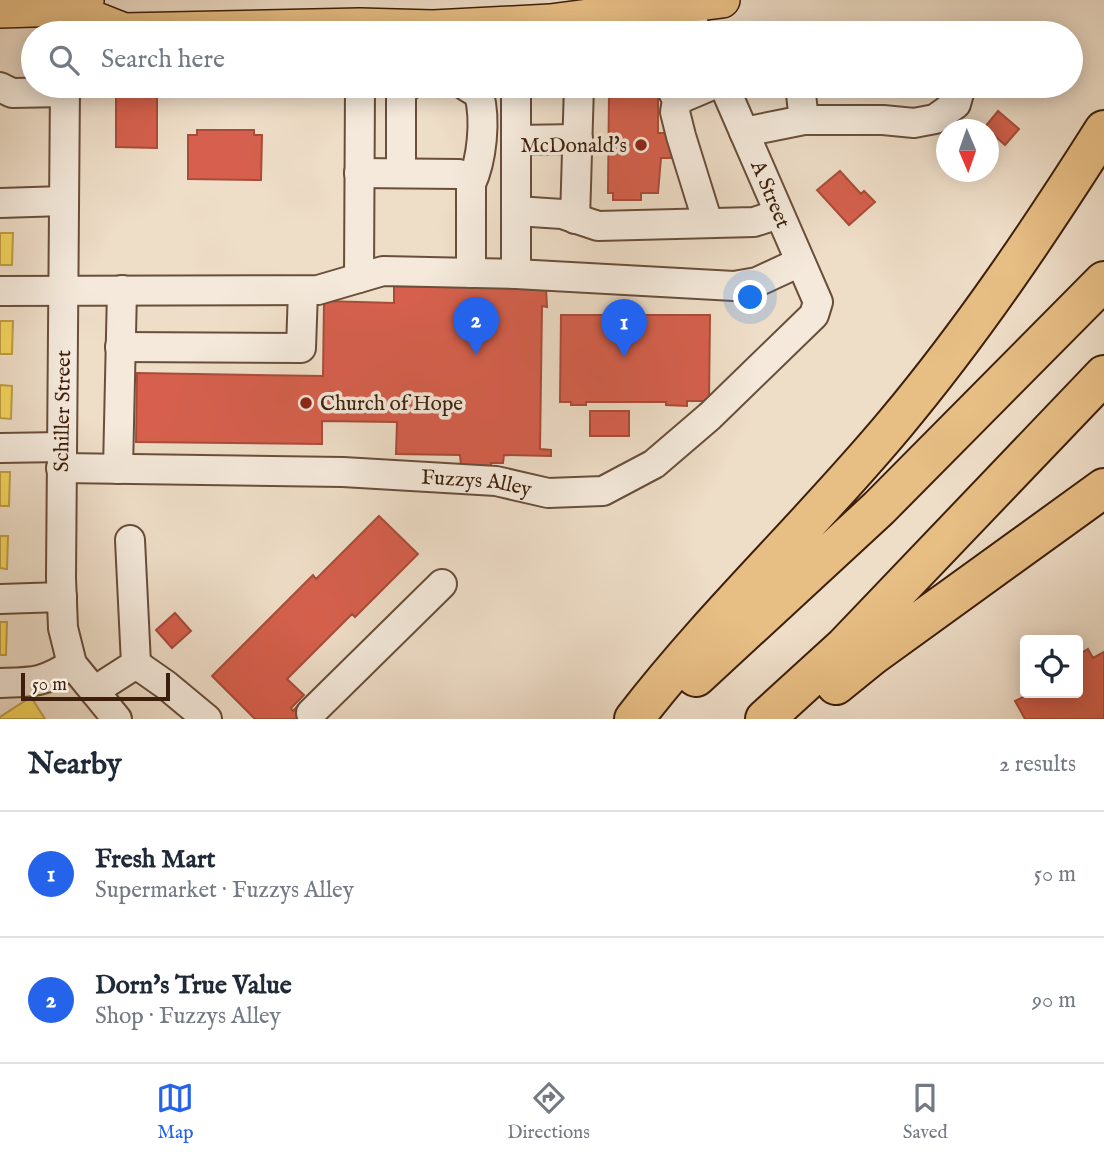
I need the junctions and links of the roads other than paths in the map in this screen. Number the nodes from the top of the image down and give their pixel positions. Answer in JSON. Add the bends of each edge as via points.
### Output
{"nodes":[{"id":1,"x":722,"y":0,"type":"edge"},
{"id":2,"x":0,"y":10,"type":"edge"},
{"id":3,"x":74,"y":14,"type":"edge"},
{"id":4,"x":518,"y":19,"type":"edge"},
{"id":5,"x":691,"y":20,"type":"edge"},
{"id":6,"x":95,"y":21,"type":"edge"},
{"id":7,"x":499,"y":21,"type":"edge"},
{"id":8,"x":0,"y":88,"type":"edge"},
{"id":9,"x":21,"y":92,"type":"edge"},
{"id":10,"x":65,"y":98,"type":"edge"},
{"id":11,"x":360,"y":98,"type":"edge"},
{"id":12,"x":401,"y":98,"type":"edge"},
{"id":13,"x":480,"y":98,"type":"edge"},
{"id":14,"x":516,"y":98,"type":"edge"},
{"id":15,"x":579,"y":98,"type":"edge"},
{"id":16,"x":674,"y":98,"type":"edge"},
{"id":17,"x":729,"y":98,"type":"edge"},
{"id":18,"x":801,"y":98,"type":"edge"},
{"id":19,"x":958,"y":98,"type":"edge"},
{"id":20,"x":804,"y":120,"type":"junction"},
{"id":21,"x":1104,"y":130,"type":"edge"},
{"id":22,"x":744,"y":132,"type":"junction"},
{"id":23,"x":578,"y":139,"type":"junction"},
{"id":24,"x":516,"y":140,"type":"junction"},
{"id":25,"x":359,"y":173,"type":"junction"},
{"id":26,"x":401,"y":173,"type":"junction"},
{"id":27,"x":471,"y":184,"type":"junction"},
{"id":28,"x":64,"y":201,"type":"junction"},
{"id":29,"x":0,"y":202,"type":"edge"},
{"id":30,"x":516,"y":211,"type":"junction"},
{"id":31,"x":779,"y":215,"type":"junction"},
{"id":32,"x":575,"y":219,"type":"junction"},
{"id":33,"x":708,"y":223,"type":"junction"},
{"id":34,"x":800,"y":262,"type":"junction"},
{"id":35,"x":471,"y":273,"type":"junction"},
{"id":36,"x":516,"y":274,"type":"junction"},
{"id":37,"x":359,"y":278,"type":"junction"},
{"id":38,"x":1104,"y":281,"type":"edge"},
{"id":39,"x":0,"y":290,"type":"edge"},
{"id":40,"x":63,"y":290,"type":"junction"},
{"id":41,"x":122,"y":290,"type":"junction"},
{"id":42,"x":303,"y":290,"type":"junction"},
{"id":43,"x":818,"y":302,"type":"joint"},
{"id":44,"x":120,"y":347,"type":"junction"},
{"id":45,"x":1104,"y":375,"type":"edge"},
{"id":46,"x":0,"y":447,"type":"edge"},
{"id":47,"x":62,"y":457,"type":"junction"},
{"id":48,"x":118,"y":468,"type":"junction"},
{"id":49,"x":1104,"y":488,"type":"edge"},
{"id":50,"x":130,"y":540,"type":"dead end"},
{"id":51,"x":442,"y":584,"type":"dead end"},
{"id":52,"x":62,"y":597,"type":"junction"},
{"id":53,"x":0,"y":599,"type":"edge"},
{"id":54,"x":72,"y":664,"type":"junction"},
{"id":55,"x":136,"y":664,"type":"junction"},
{"id":56,"x":0,"y":683,"type":"edge"},
{"id":57,"x":94,"y":691,"type":"junction"},
{"id":58,"x":311,"y":713,"type":"dead end"},
{"id":59,"x":117,"y":719,"type":"edge"},
{"id":60,"x":207,"y":719,"type":"edge"},
{"id":61,"x":634,"y":719,"type":"edge"},
{"id":62,"x":650,"y":719,"type":"edge"},
{"id":63,"x":765,"y":719,"type":"edge"},
{"id":64,"x":793,"y":719,"type":"edge"}],
"edges":[{"from":1,"to":5,"type":"main road"},
{"from":2,"to":3,"type":"main road"},
{"from":3,"to":6,"type":"main road"},
{"from":4,"to":5,"type":"main road"},
{"from":4,"to":7,"type":"main road"},
{"from":8,"to":9,"type":"street"},
{"from":10,"to":28,"type":"street","name":"Schiller Street"},
{"from":11,"to":25,"type":"street"},
{"from":12,"to":26,"type":"street"},
{"from":13,"to":27,"type":"street","via":[[479,166]]},
{"from":14,"to":24,"type":"street"},
{"from":15,"to":23,"type":"street"},
{"from":16,"to":33,"type":"street"},
{"from":17,"to":22,"type":"street","name":"A Street"},
{"from":18,"to":20,"type":"street"},
{"from":19,"to":20,"type":"street","via":[[935,119],[914,123]]},
{"from":20,"to":22,"type":"street"},
{"from":21,"to":61,"type":"highway","via":[[999,286],[896,423],[673,669]]},
{"from":22,"to":31,"type":"street","name":"A Street"},
{"from":23,"to":24,"type":"street"},
{"from":23,"to":32,"type":"street"},
{"from":24,"to":30,"type":"street"},
{"from":25,"to":26,"type":"street"},
{"from":25,"to":37,"type":"street"},
{"from":26,"to":27,"type":"street","via":[[459,174]]},
{"from":27,"to":35,"type":"street"},
{"from":28,"to":29,"type":"street"},
{"from":28,"to":40,"type":"street","name":"Schiller Street"},
{"from":30,"to":32,"type":"street"},
{"from":30,"to":36,"type":"street"},
{"from":31,"to":33,"type":"street","via":[[754,222]]},
{"from":31,"to":34,"type":"street","name":"A Street"},
{"from":32,"to":33,"type":"street","via":[[598,226]]},
{"from":34,"to":36,"type":"street","via":[[757,282],[734,286]]},
{"from":34,"to":43,"type":"street","name":"A Street"},
{"from":35,"to":36,"type":"street"},
{"from":35,"to":37,"type":"street","via":[[383,271]]},
{"from":37,"to":42,"type":"street"},
{"from":38,"to":62,"type":"highway","via":[[878,508]]},
{"from":39,"to":40,"type":"street"},
{"from":40,"to":41,"type":"street"},
{"from":40,"to":47,"type":"street","name":"Schiller Street"},
{"from":41,"to":42,"type":"street"},
{"from":41,"to":44,"type":"street"},
{"from":42,"to":44,"type":"street","via":[[301,348]]},
{"from":43,"to":48,"type":"street","name":"Fuzzys Alley","via":[[814,315],[710,416],[654,464],[603,491],[548,493],[496,481],[343,472]]},
{"from":44,"to":48,"type":"street"},
{"from":45,"to":63,"type":"highway","via":[[845,646]]},
{"from":46,"to":47,"type":"street","name":"Fuzzys Alley"},
{"from":47,"to":48,"type":"street","name":"Fuzzys Alley"},
{"from":47,"to":52,"type":"street","name":"Schiller Street"},
{"from":49,"to":64,"type":"highway","via":[[873,655]]},
{"from":50,"to":55,"type":"street"},
{"from":51,"to":58,"type":"street"},
{"from":52,"to":53,"type":"street"},
{"from":52,"to":54,"type":"street","name":"Schiller Street","via":[[63,628]]},
{"from":54,"to":56,"type":"street","via":[[37,682]]},
{"from":54,"to":57,"type":"street","name":"Schiller Street"},
{"from":55,"to":57,"type":"street"},
{"from":55,"to":60,"type":"street"},
{"from":57,"to":59,"type":"street","name":"Schiller Street"}]}
